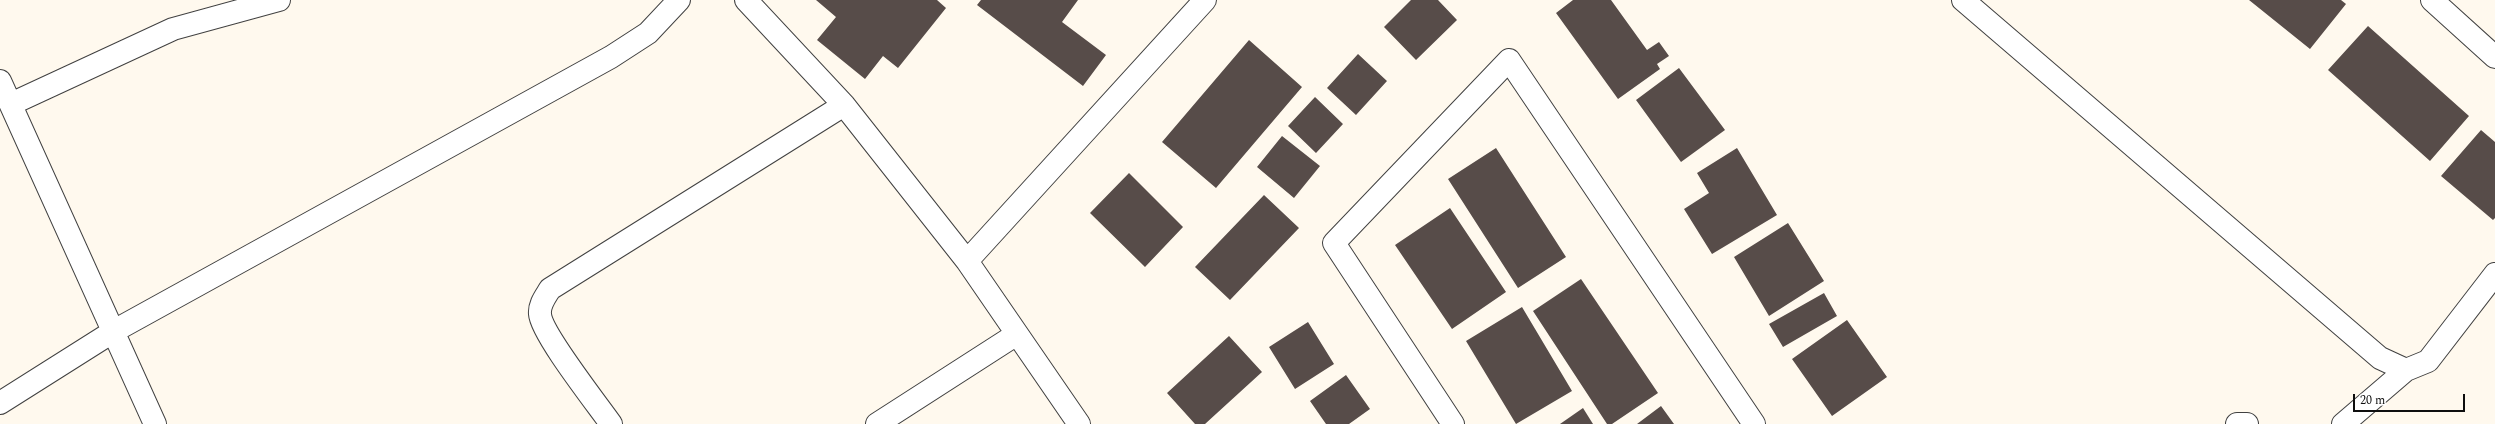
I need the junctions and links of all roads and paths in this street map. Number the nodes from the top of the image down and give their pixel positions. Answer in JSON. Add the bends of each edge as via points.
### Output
{"nodes":[{"id":1,"x":279,"y":0,"type":"edge"},
{"id":2,"x":679,"y":0,"type":"edge"},
{"id":3,"x":746,"y":0,"type":"edge"},
{"id":4,"x":1205,"y":0,"type":"edge"},
{"id":5,"x":1963,"y":0,"type":"edge"},
{"id":6,"x":2432,"y":0,"type":"edge"},
{"id":7,"x":2495,"y":56,"type":"edge"},
{"id":8,"x":0,"y":81,"type":"edge"},
{"id":9,"x":11,"y":104,"type":"junction"},
{"id":10,"x":844,"y":105,"type":"junction"},
{"id":11,"x":967,"y":261,"type":"junction"},
{"id":12,"x":2495,"y":274,"type":"edge"},
{"id":13,"x":114,"y":330,"type":"junction"},
{"id":14,"x":1017,"y":334,"type":"junction"},
{"id":15,"x":2406,"y":370,"type":"junction"},
{"id":16,"x":0,"y":403,"type":"edge"},
{"id":17,"x":155,"y":424,"type":"edge"},
{"id":18,"x":611,"y":424,"type":"edge"},
{"id":19,"x":877,"y":424,"type":"edge"},
{"id":20,"x":1079,"y":424,"type":"edge"},
{"id":21,"x":1453,"y":424,"type":"edge"},
{"id":22,"x":1754,"y":424,"type":"edge"},
{"id":23,"x":2237,"y":424,"type":"edge"},
{"id":24,"x":2248,"y":424,"type":"edge"},
{"id":25,"x":2343,"y":424,"type":"edge"}],
"edges":[{"from":1,"to":9,"type":"street","via":[[174,29]]},
{"from":2,"to":13,"type":"street","via":[[648,33],[611,57]]},
{"from":3,"to":10,"type":"street"},
{"from":4,"to":11,"type":"street"},
{"from":5,"to":15,"type":"street","via":[[2380,358]]},
{"from":6,"to":7,"type":"street"},
{"from":8,"to":9,"type":"street"},
{"from":9,"to":13,"type":"street"},
{"from":10,"to":11,"type":"street"},
{"from":10,"to":18,"type":"street","via":[[550,289],[542,302],[540,314],[551,339]]},
{"from":11,"to":14,"type":"street"},
{"from":12,"to":15,"type":"street","via":[[2428,362]]},
{"from":13,"to":16,"type":"street"},
{"from":13,"to":17,"type":"street"},
{"from":14,"to":19,"type":"street"},
{"from":14,"to":20,"type":"street"},
{"from":15,"to":25,"type":"street"},
{"from":21,"to":22,"type":"street","via":[[1334,243],[1509,60]]},
{"from":23,"to":24,"type":"street"}]}
